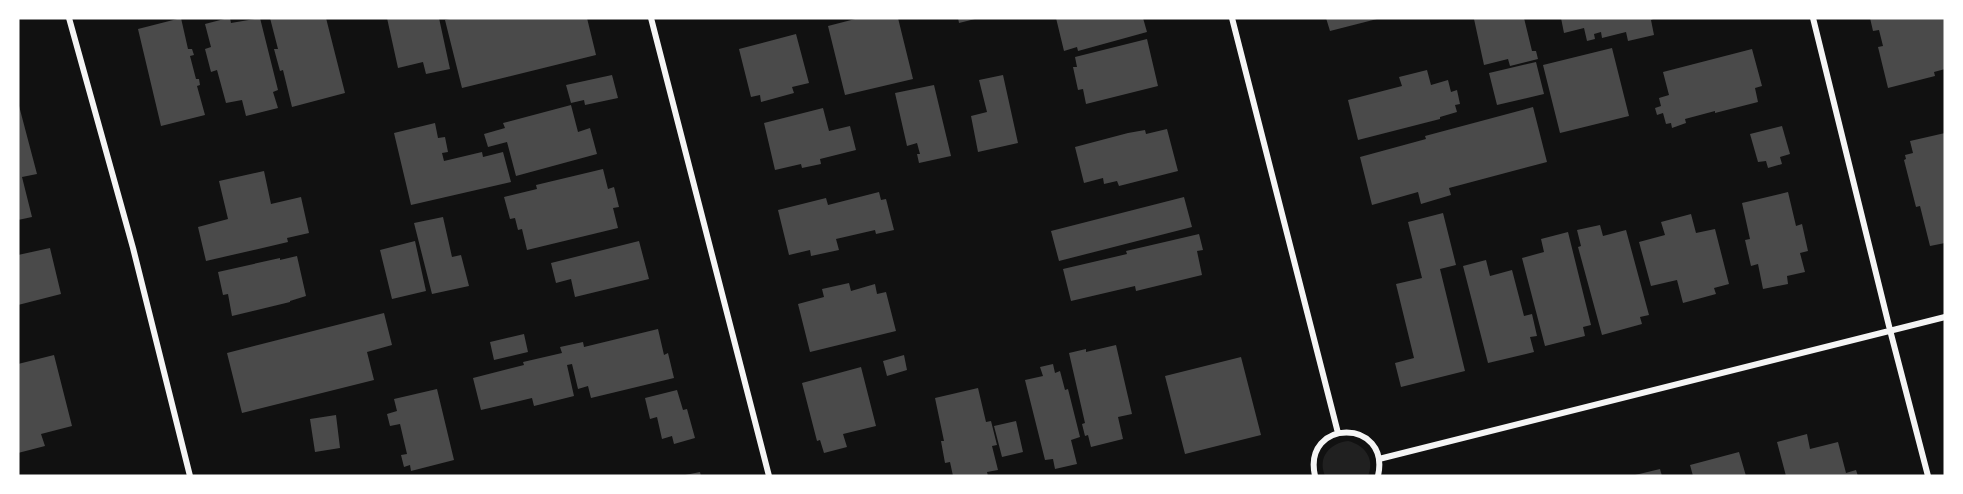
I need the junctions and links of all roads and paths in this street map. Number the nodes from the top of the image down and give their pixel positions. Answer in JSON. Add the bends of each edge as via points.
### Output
{"nodes":[{"id":1,"x":69,"y":18,"type":"edge"},
{"id":2,"x":651,"y":18,"type":"edge"},
{"id":3,"x":1232,"y":18,"type":"edge"},
{"id":4,"x":1813,"y":18,"type":"edge"},
{"id":5,"x":1945,"y":317,"type":"edge"},
{"id":6,"x":1890,"y":330,"type":"junction"},
{"id":7,"x":1338,"y":433,"type":"junction"},
{"id":8,"x":1379,"y":459,"type":"junction"},
{"id":9,"x":190,"y":476,"type":"edge"},
{"id":10,"x":768,"y":476,"type":"edge"},
{"id":11,"x":1314,"y":476,"type":"edge"},
{"id":12,"x":1378,"y":476,"type":"edge"},
{"id":13,"x":1928,"y":476,"type":"edge"}],
"edges":[{"from":1,"to":9,"type":"street","via":[[133,248]]},
{"from":2,"to":10,"type":"street"},
{"from":3,"to":7,"type":"street"},
{"from":4,"to":6,"type":"street"},
{"from":5,"to":6,"type":"street"},
{"from":6,"to":8,"type":"street"},
{"from":6,"to":13,"type":"street"},
{"from":7,"to":8,"type":"street","via":[[1360,434]]},
{"from":7,"to":11,"type":"street","via":[[1317,449]]},
{"from":8,"to":12,"type":"street"}]}
